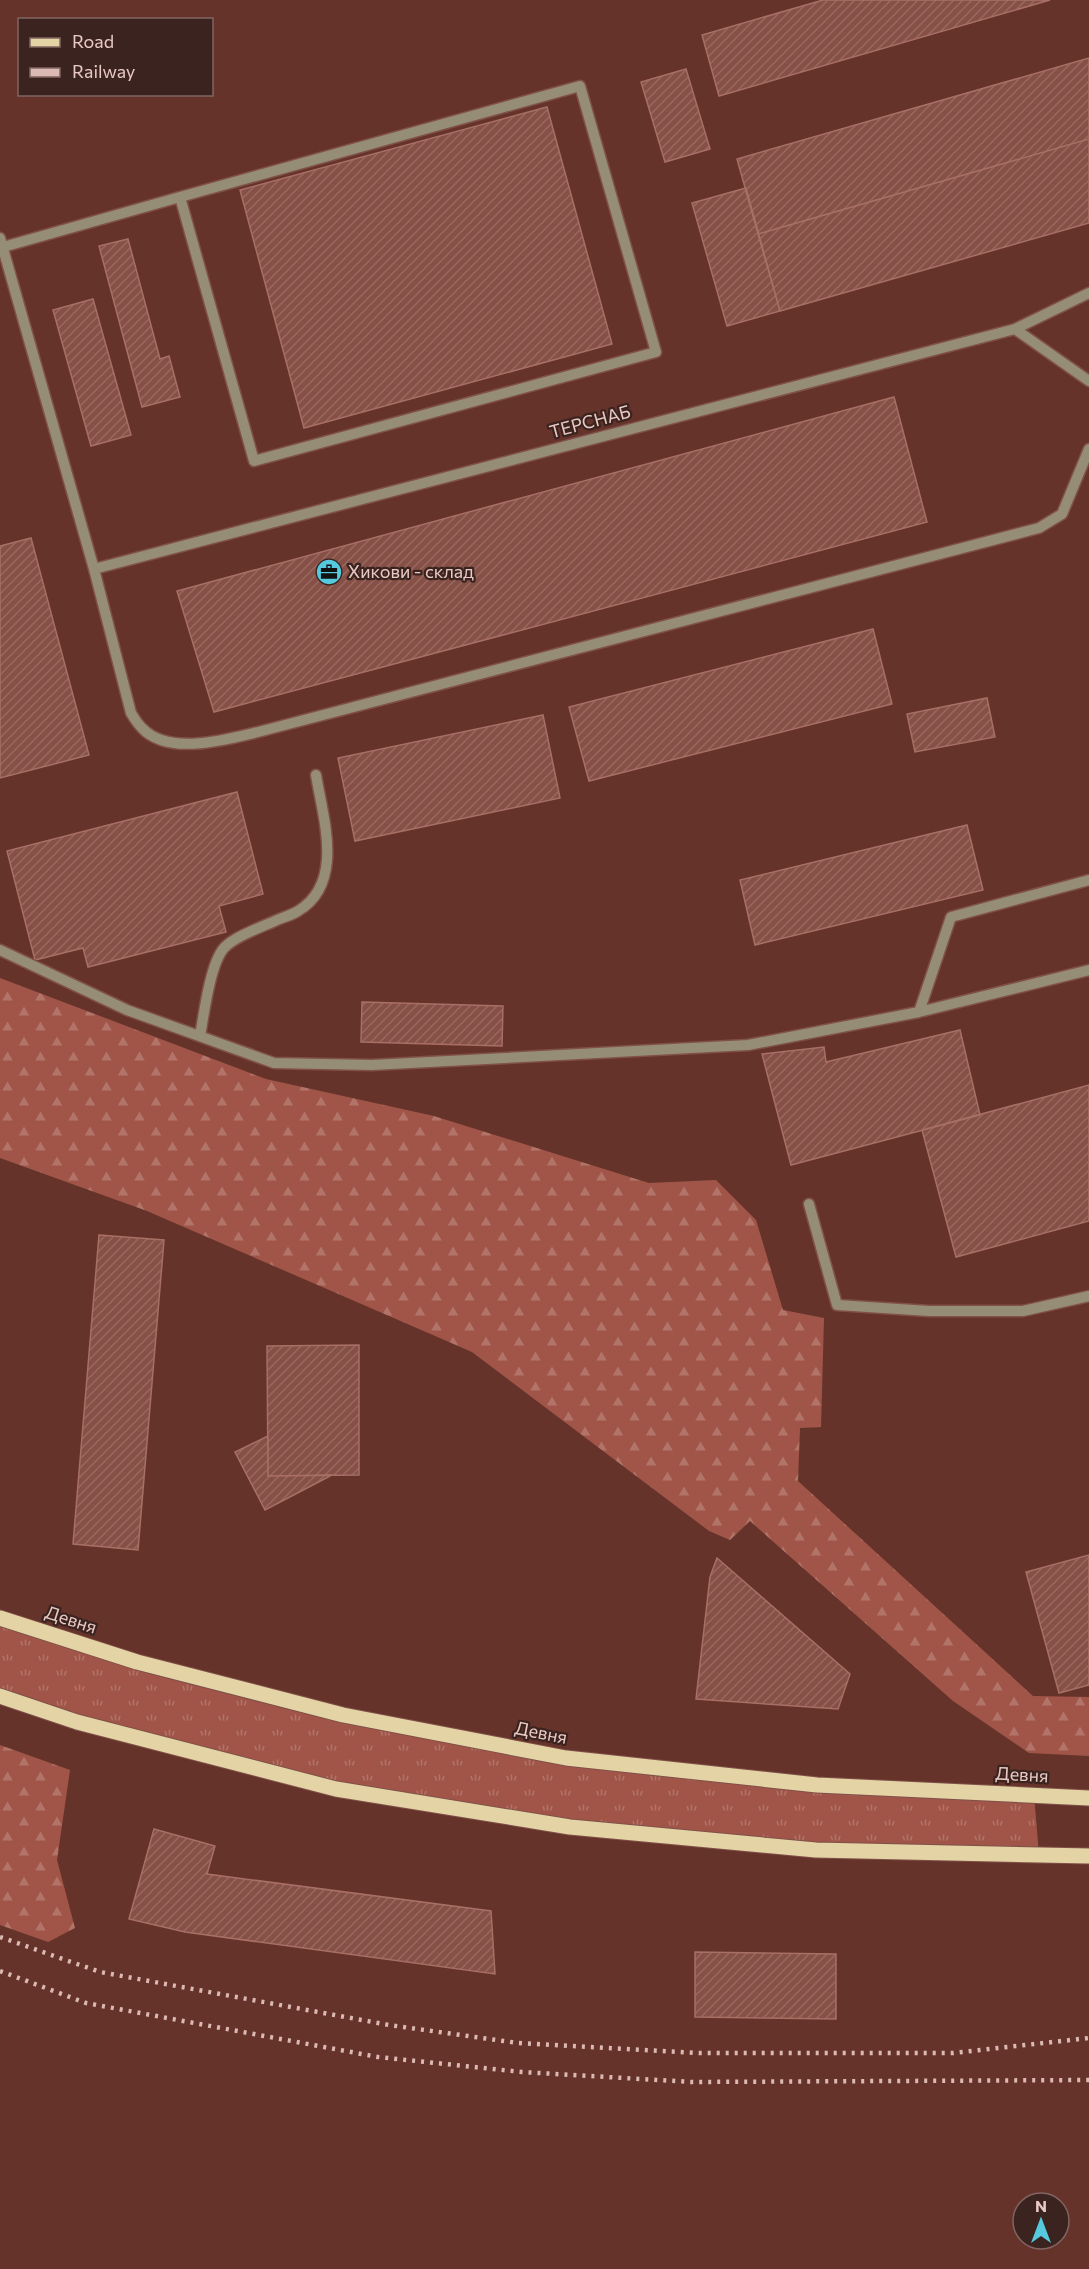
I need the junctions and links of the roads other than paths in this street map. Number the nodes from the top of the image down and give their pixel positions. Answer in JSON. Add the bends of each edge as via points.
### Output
{"nodes":[{"id":1,"x":180,"y":197,"type":"junction"},
{"id":2,"x":1,"y":242,"type":"edge"},
{"id":3,"x":1089,"y":294,"type":"edge"},
{"id":4,"x":1015,"y":329,"type":"junction"},
{"id":5,"x":1089,"y":381,"type":"edge"},
{"id":6,"x":1089,"y":448,"type":"edge"},
{"id":7,"x":94,"y":569,"type":"junction"},
{"id":8,"x":316,"y":775,"type":"dead end"},
{"id":9,"x":1089,"y":880,"type":"edge"},
{"id":10,"x":0,"y":950,"type":"edge"},
{"id":11,"x":1089,"y":970,"type":"edge"},
{"id":12,"x":919,"y":1012,"type":"junction"},
{"id":13,"x":200,"y":1036,"type":"junction"},
{"id":14,"x":809,"y":1204,"type":"dead end"},
{"id":15,"x":1089,"y":1296,"type":"edge"},
{"id":16,"x":0,"y":1618,"type":"edge"},
{"id":17,"x":0,"y":1696,"type":"edge"},
{"id":18,"x":1089,"y":1798,"type":"edge"},
{"id":19,"x":1089,"y":1856,"type":"edge"}],
"edges":[{"from":1,"to":1,"type":"lane","via":[[254,461],[656,352],[580,86]]},
{"from":1,"to":2,"type":"lane"},
{"from":2,"to":7,"type":"lane"},
{"from":3,"to":4,"type":"lane","name":"ТЕРСНАБ"},
{"from":4,"to":5,"type":"lane"},
{"from":4,"to":7,"type":"lane","name":"ТЕРСНАБ"},
{"from":6,"to":7,"type":"lane","via":[[1062,514],[1039,528],[220,741],[182,745],[157,738],[143,729],[131,713]]},
{"from":8,"to":13,"type":"lane","via":[[327,844],[326,872],[317,893],[299,910],[224,948],[213,973]]},
{"from":9,"to":12,"type":"lane","via":[[951,917]]},
{"from":10,"to":13,"type":"lane","via":[[126,1010]]},
{"from":11,"to":12,"type":"lane"},
{"from":12,"to":13,"type":"lane","via":[[748,1045],[372,1065],[274,1063]]},
{"from":14,"to":15,"type":"lane","via":[[837,1305],[929,1311],[1023,1311]]},
{"from":16,"to":18,"type":"main road","name":"Девня","via":[[137,1662],[343,1715],[566,1758],[817,1785]]},
{"from":17,"to":19,"type":"main road","via":[[77,1722],[336,1789],[570,1827],[816,1850]]}]}
